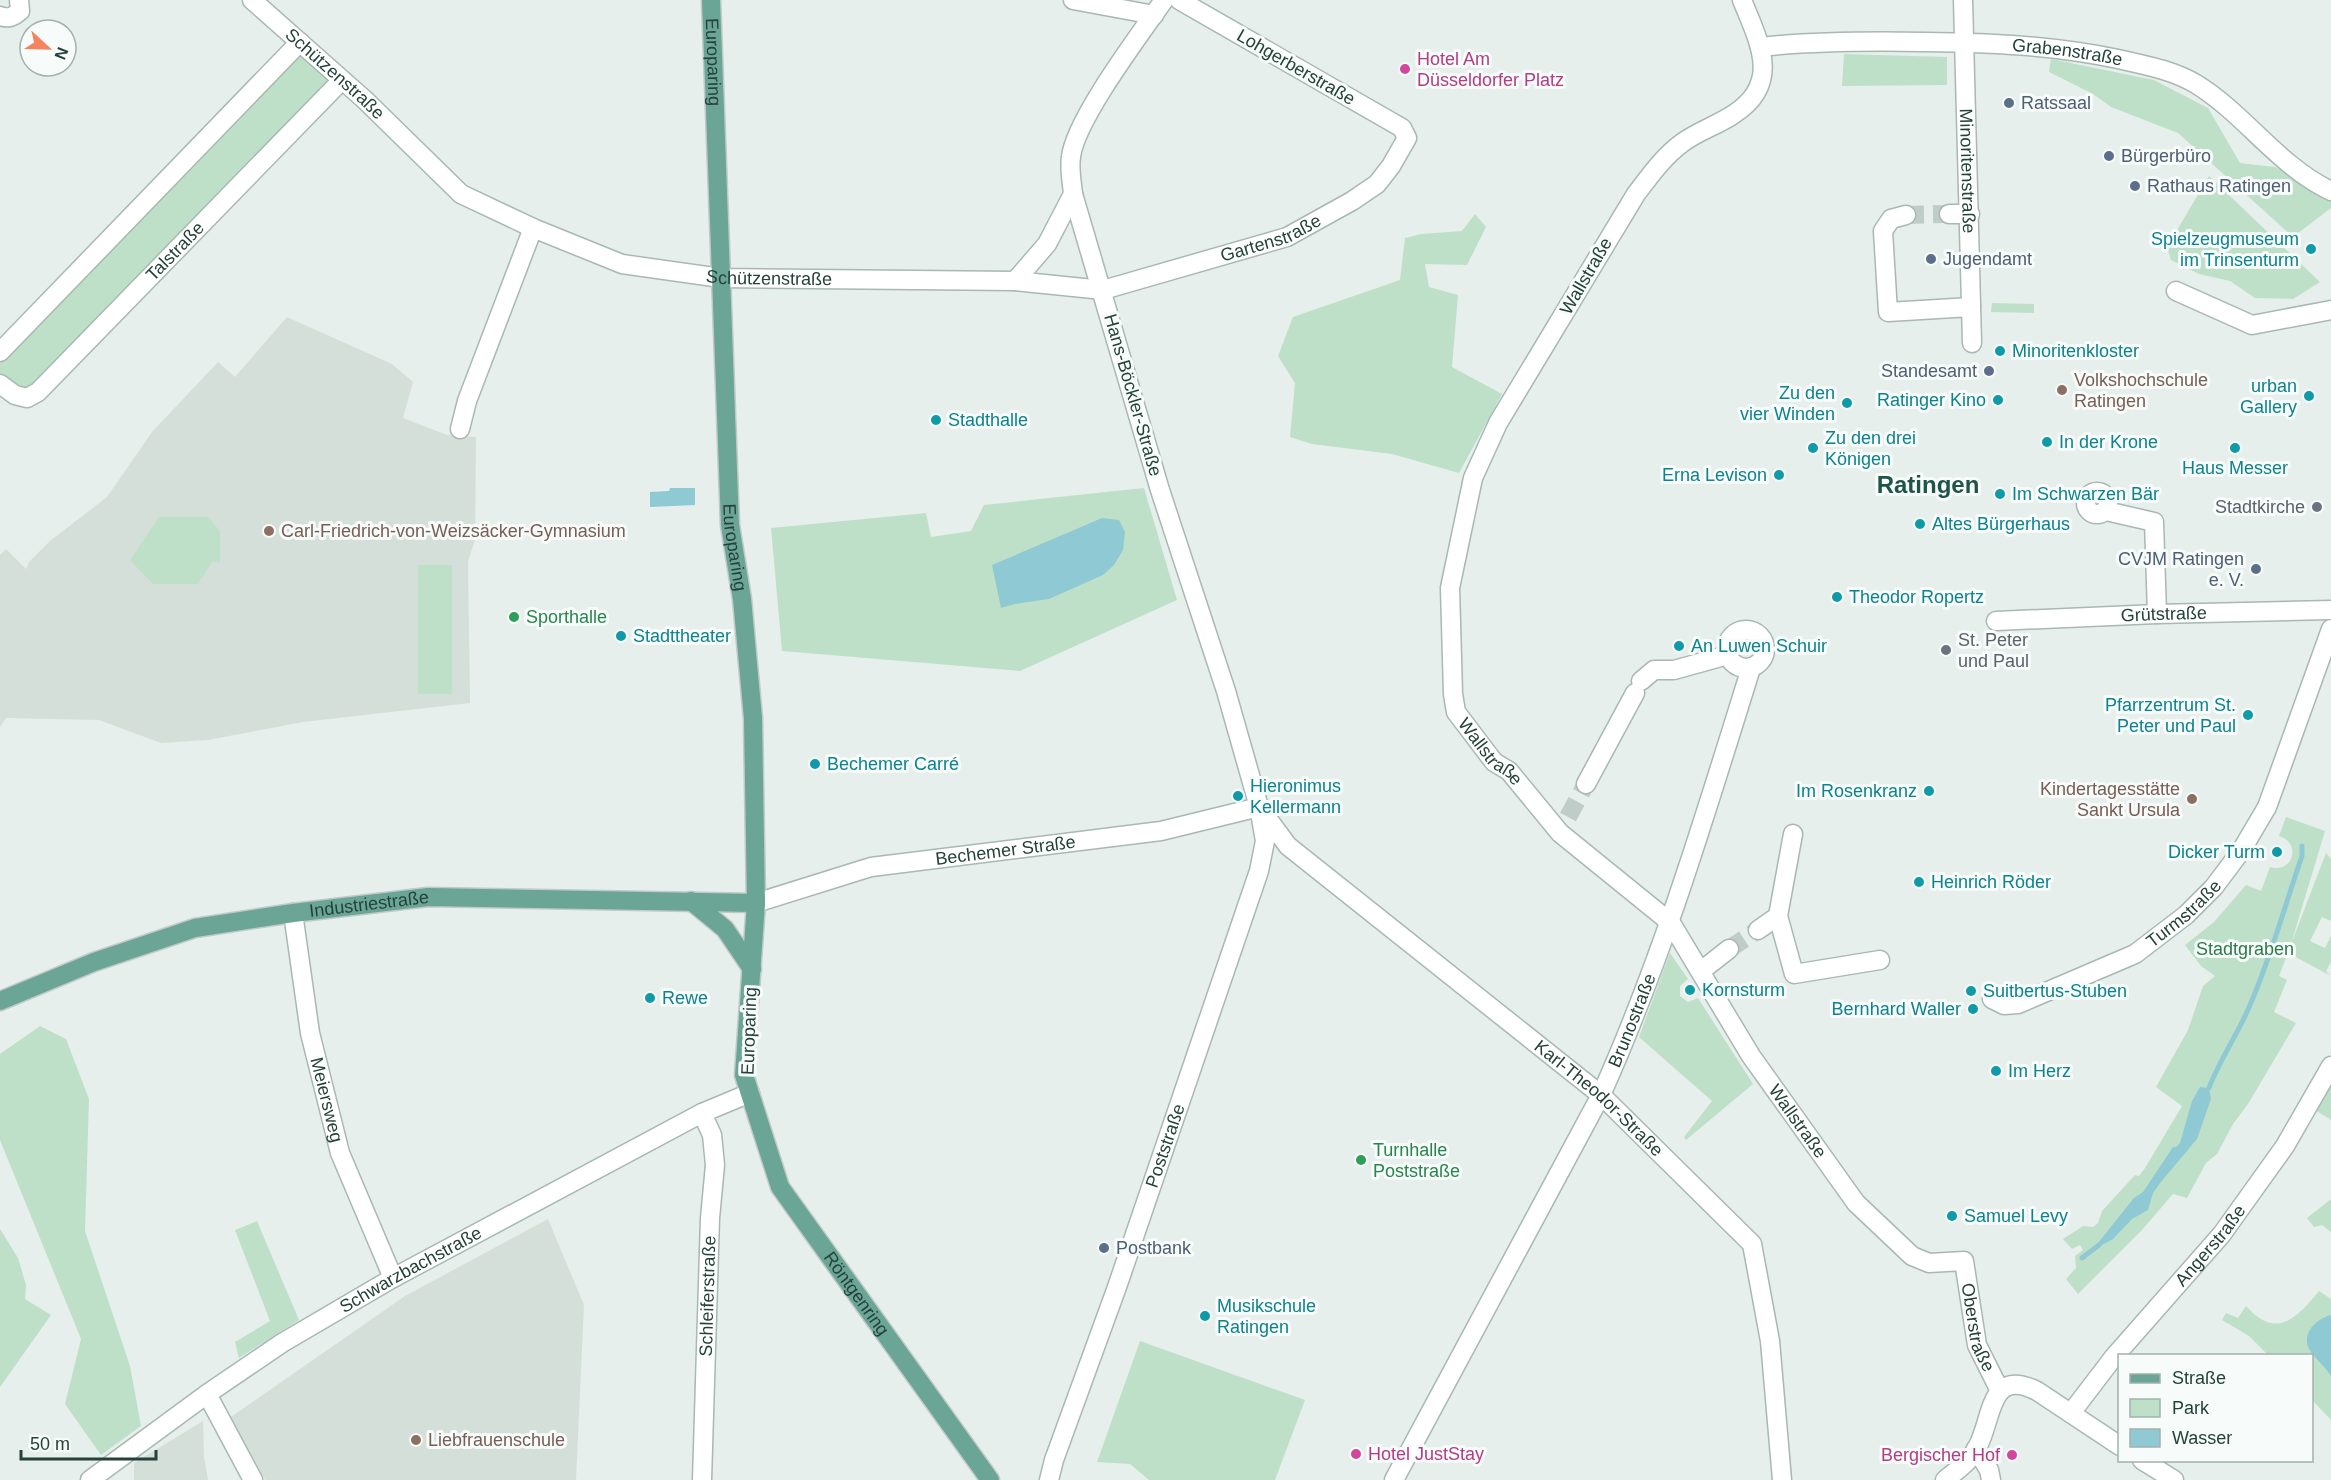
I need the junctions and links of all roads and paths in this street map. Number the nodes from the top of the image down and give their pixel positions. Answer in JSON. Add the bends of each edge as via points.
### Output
{"nodes":[{"id":1,"x":19,"y":0,"type":"edge"},
{"id":2,"x":252,"y":0,"type":"edge"},
{"id":3,"x":711,"y":0,"type":"edge"},
{"id":4,"x":1073,"y":0,"type":"edge"},
{"id":5,"x":1164,"y":0,"type":"edge"},
{"id":6,"x":1179,"y":0,"type":"edge"},
{"id":7,"x":1743,"y":0,"type":"edge"},
{"id":8,"x":1963,"y":0,"type":"edge"},
{"id":9,"x":1154,"y":15,"type":"junction"},
{"id":10,"x":0,"y":16,"type":"edge"},
{"id":11,"x":300,"y":42,"type":"junction"},
{"id":12,"x":1964,"y":42,"type":"junction"},
{"id":13,"x":1760,"y":47,"type":"junction"},
{"id":14,"x":342,"y":80,"type":"junction"},
{"id":15,"x":1407,"y":138,"type":"joint"},
{"id":16,"x":2331,"y":191,"type":"edge"},
{"id":17,"x":1073,"y":194,"type":"junction"},
{"id":18,"x":1949,"y":214,"type":"tunnel mouth"},
{"id":19,"x":1970,"y":214,"type":"junction"},
{"id":20,"x":1906,"y":215,"type":"tunnel mouth"},
{"id":21,"x":533,"y":228,"type":"junction"},
{"id":22,"x":721,"y":278,"type":"junction"},
{"id":23,"x":1015,"y":281,"type":"junction"},
{"id":24,"x":1103,"y":290,"type":"junction"},
{"id":25,"x":2176,"y":291,"type":"dead end"},
{"id":26,"x":1971,"y":307,"type":"junction"},
{"id":27,"x":2331,"y":310,"type":"edge"},
{"id":28,"x":1972,"y":343,"type":"dead end"},
{"id":29,"x":0,"y":352,"type":"edge"},
{"id":30,"x":0,"y":384,"type":"edge"},
{"id":31,"x":460,"y":429,"type":"dead end"},
{"id":32,"x":2106,"y":511,"type":"dead end"},
{"id":33,"x":2331,"y":610,"type":"edge"},
{"id":34,"x":2157,"y":614,"type":"junction"},
{"id":35,"x":1996,"y":621,"type":"dead end"},
{"id":36,"x":2331,"y":629,"type":"edge"},
{"id":37,"x":1728,"y":655,"type":"junction"},
{"id":38,"x":1751,"y":668,"type":"junction"},
{"id":39,"x":1586,"y":784,"type":"tunnel mouth"},
{"id":40,"x":1259,"y":807,"type":"junction"},
{"id":41,"x":1793,"y":834,"type":"dead end"},
{"id":42,"x":691,"y":901,"type":"junction"},
{"id":43,"x":756,"y":903,"type":"junction"},
{"id":44,"x":293,"y":913,"type":"junction"},
{"id":45,"x":1778,"y":916,"type":"junction"},
{"id":46,"x":1671,"y":923,"type":"junction"},
{"id":47,"x":1758,"y":930,"type":"tunnel mouth"},
{"id":48,"x":1728,"y":949,"type":"tunnel mouth"},
{"id":49,"x":1880,"y":960,"type":"dead end"},
{"id":50,"x":752,"y":969,"type":"junction"},
{"id":51,"x":1701,"y":971,"type":"junction"},
{"id":52,"x":2,"y":995,"type":"edge"},
{"id":53,"x":1992,"y":999,"type":"dead end"},
{"id":54,"x":2331,"y":1066,"type":"edge"},
{"id":55,"x":750,"y":1092,"type":"junction"},
{"id":56,"x":1601,"y":1095,"type":"junction"},
{"id":57,"x":702,"y":1113,"type":"junction"},
{"id":58,"x":1964,"y":1262,"type":"joint"},
{"id":59,"x":393,"y":1278,"type":"junction"},
{"id":60,"x":2000,"y":1391,"type":"junction"},
{"id":61,"x":207,"y":1394,"type":"junction"},
{"id":62,"x":2071,"y":1413,"type":"junction"},
{"id":63,"x":2118,"y":1445,"type":"edge"},
{"id":64,"x":1976,"y":1449,"type":"junction"},
{"id":65,"x":2144,"y":1462,"type":"edge"},
{"id":66,"x":90,"y":1480,"type":"edge"},
{"id":67,"x":253,"y":1480,"type":"edge"},
{"id":68,"x":702,"y":1480,"type":"edge"},
{"id":69,"x":990,"y":1480,"type":"edge"},
{"id":70,"x":1049,"y":1480,"type":"edge"},
{"id":71,"x":1394,"y":1480,"type":"edge"},
{"id":72,"x":1782,"y":1480,"type":"edge"},
{"id":73,"x":1945,"y":1480,"type":"edge"},
{"id":74,"x":1991,"y":1480,"type":"edge"},
{"id":75,"x":2174,"y":1480,"type":"edge"}],
"edges":[{"from":1,"to":10,"type":"street","via":[[20,11],[7,18]]},
{"from":2,"to":11,"type":"street","name":"Schützenstraße"},
{"from":3,"to":22,"type":"main road","name":"Europaring"},
{"from":4,"to":9,"type":"street"},
{"from":5,"to":9,"type":"street","name":"Hans-Böckler-Straße"},
{"from":6,"to":15,"type":"street","name":"Lohgerberstraße","via":[[1402,128]]},
{"from":7,"to":13,"type":"street","name":"Wallstraße"},
{"from":8,"to":12,"type":"street","name":"Minoritenstraße"},
{"from":9,"to":17,"type":"street","name":"Hans-Böckler-Straße","via":[[1090,110],[1074,144]]},
{"from":11,"to":14,"type":"street","name":"Schützenstraße"},
{"from":11,"to":29,"type":"street"},
{"from":12,"to":13,"type":"street","name":"Grabenstraße","via":[[1858,41]]},
{"from":12,"to":16,"type":"street","name":"Grabenstraße","via":[[2044,46],[2171,73],[2214,97],[2280,157]]},
{"from":12,"to":19,"type":"street","name":"Minoritenstraße"},
{"from":13,"to":46,"type":"street","name":"Wallstraße","via":[[1763,74],[1755,95],[1733,115],[1681,143],[1636,194],[1498,423],[1473,478],[1450,588],[1456,712],[1494,762],[1509,771]]},
{"from":14,"to":21,"type":"street","name":"Schützenstraße","via":[[461,194]]},
{"from":14,"to":30,"type":"street","name":"Talstraße","via":[[38,392],[27,398]]},
{"from":15,"to":24,"type":"street","name":"Gartenstraße","via":[[1377,184],[1287,237]]},
{"from":17,"to":23,"type":"street","via":[[1047,244]]},
{"from":17,"to":24,"type":"street","name":"Hans-Böckler-Straße"},
{"from":18,"to":19,"type":"street"},
{"from":19,"to":26,"type":"street","name":"Minoritenstraße"},
{"from":20,"to":26,"type":"street","via":[[1891,219],[1883,231],[1888,312]]},
{"from":21,"to":22,"type":"street","name":"Schützenstraße","via":[[622,264]]},
{"from":21,"to":31,"type":"street","via":[[467,400]]},
{"from":22,"to":23,"type":"street","name":"Schützenstraße"},
{"from":22,"to":43,"type":"main road","name":"Europaring","via":[[730,525],[742,599],[753,718]]},
{"from":23,"to":24,"type":"street","name":"Schützenstraße"},
{"from":24,"to":40,"type":"street","name":"Hans-Böckler-Straße","via":[[1160,490],[1226,691]]},
{"from":25,"to":27,"type":"street","via":[[2252,325]]},
{"from":26,"to":28,"type":"street","name":"Minoritenstraße"},
{"from":32,"to":34,"type":"street","via":[[2154,522]]},
{"from":33,"to":34,"type":"street","name":"Grütstraße"},
{"from":34,"to":35,"type":"street","name":"Grütstraße"},
{"from":36,"to":53,"type":"street","name":"Turmstraße","via":[[2267,807],[2241,852],[2203,900],[2135,954],[2019,1004],[2004,1005]]},
{"from":37,"to":38,"type":"street","via":[[1733,663]]},
{"from":37,"to":38,"type":"street","via":[[1733,634],[1749,629],[1758,632],[1766,649],[1759,664]]},
{"from":37,"to":39,"type":"street","via":[[1674,670],[1654,670],[1638,687]]},
{"from":38,"to":46,"type":"street","name":"Brunostraße"},
{"from":40,"to":43,"type":"street","name":"Bechemer Straße","via":[[1161,831],[871,867]]},
{"from":40,"to":56,"type":"street","name":"Karl-Theodor-Straße","via":[[1288,846]]},
{"from":40,"to":70,"type":"street","name":"Poststraße","via":[[1264,841],[1259,871]]},
{"from":41,"to":45,"type":"street"},
{"from":42,"to":43,"type":"main road","name":"Industriestraße"},
{"from":42,"to":44,"type":"main road","name":"Industriestraße","via":[[428,897]]},
{"from":42,"to":50,"type":"main road","via":[[725,929]]},
{"from":43,"to":50,"type":"main road","name":"Europaring"},
{"from":44,"to":52,"type":"main road","name":"Industriestraße","via":[[195,928]]},
{"from":44,"to":59,"type":"street","name":"Meiersweg","via":[[309,1033],[340,1153]]},
{"from":45,"to":47,"type":"street"},
{"from":45,"to":49,"type":"street","via":[[1794,974]]},
{"from":46,"to":51,"type":"street","name":"Wallstraße"},
{"from":46,"to":56,"type":"street","name":"Brunostraße"},
{"from":48,"to":51,"type":"street"},
{"from":50,"to":55,"type":"main road","name":"Europaring","via":[[744,1075]]},
{"from":51,"to":58,"type":"street","name":"Wallstraße","via":[[1751,1056],[1856,1203],[1920,1260]]},
{"from":54,"to":62,"type":"street","name":"Angerstraße","via":[[2284,1146],[2222,1234],[2113,1358]]},
{"from":55,"to":57,"type":"street","name":"Schwarzbachstraße"},
{"from":55,"to":69,"type":"main road","name":"Röntgenring","via":[[780,1186]]},
{"from":56,"to":71,"type":"street","name":"Brunostraße"},
{"from":56,"to":72,"type":"street","name":"Karl-Theodor-Straße","via":[[1752,1244],[1770,1341]]},
{"from":57,"to":59,"type":"street","name":"Schwarzbachstraße"},
{"from":57,"to":68,"type":"street","name":"Schleiferstraße","via":[[712,1135],[715,1165]]},
{"from":58,"to":60,"type":"street","name":"Oberstraße","via":[[1977,1345]]},
{"from":59,"to":61,"type":"street","name":"Schwarzbachstraße","via":[[282,1343]]},
{"from":60,"to":62,"type":"street","via":[[2019,1385],[2033,1389]]},
{"from":60,"to":64,"type":"street"},
{"from":61,"to":66,"type":"street","name":"Schwarzbachstraße"},
{"from":61,"to":67,"type":"street"},
{"from":62,"to":63,"type":"street"},
{"from":64,"to":73,"type":"street"},
{"from":64,"to":74,"type":"street"},
{"from":65,"to":75,"type":"street"}]}
